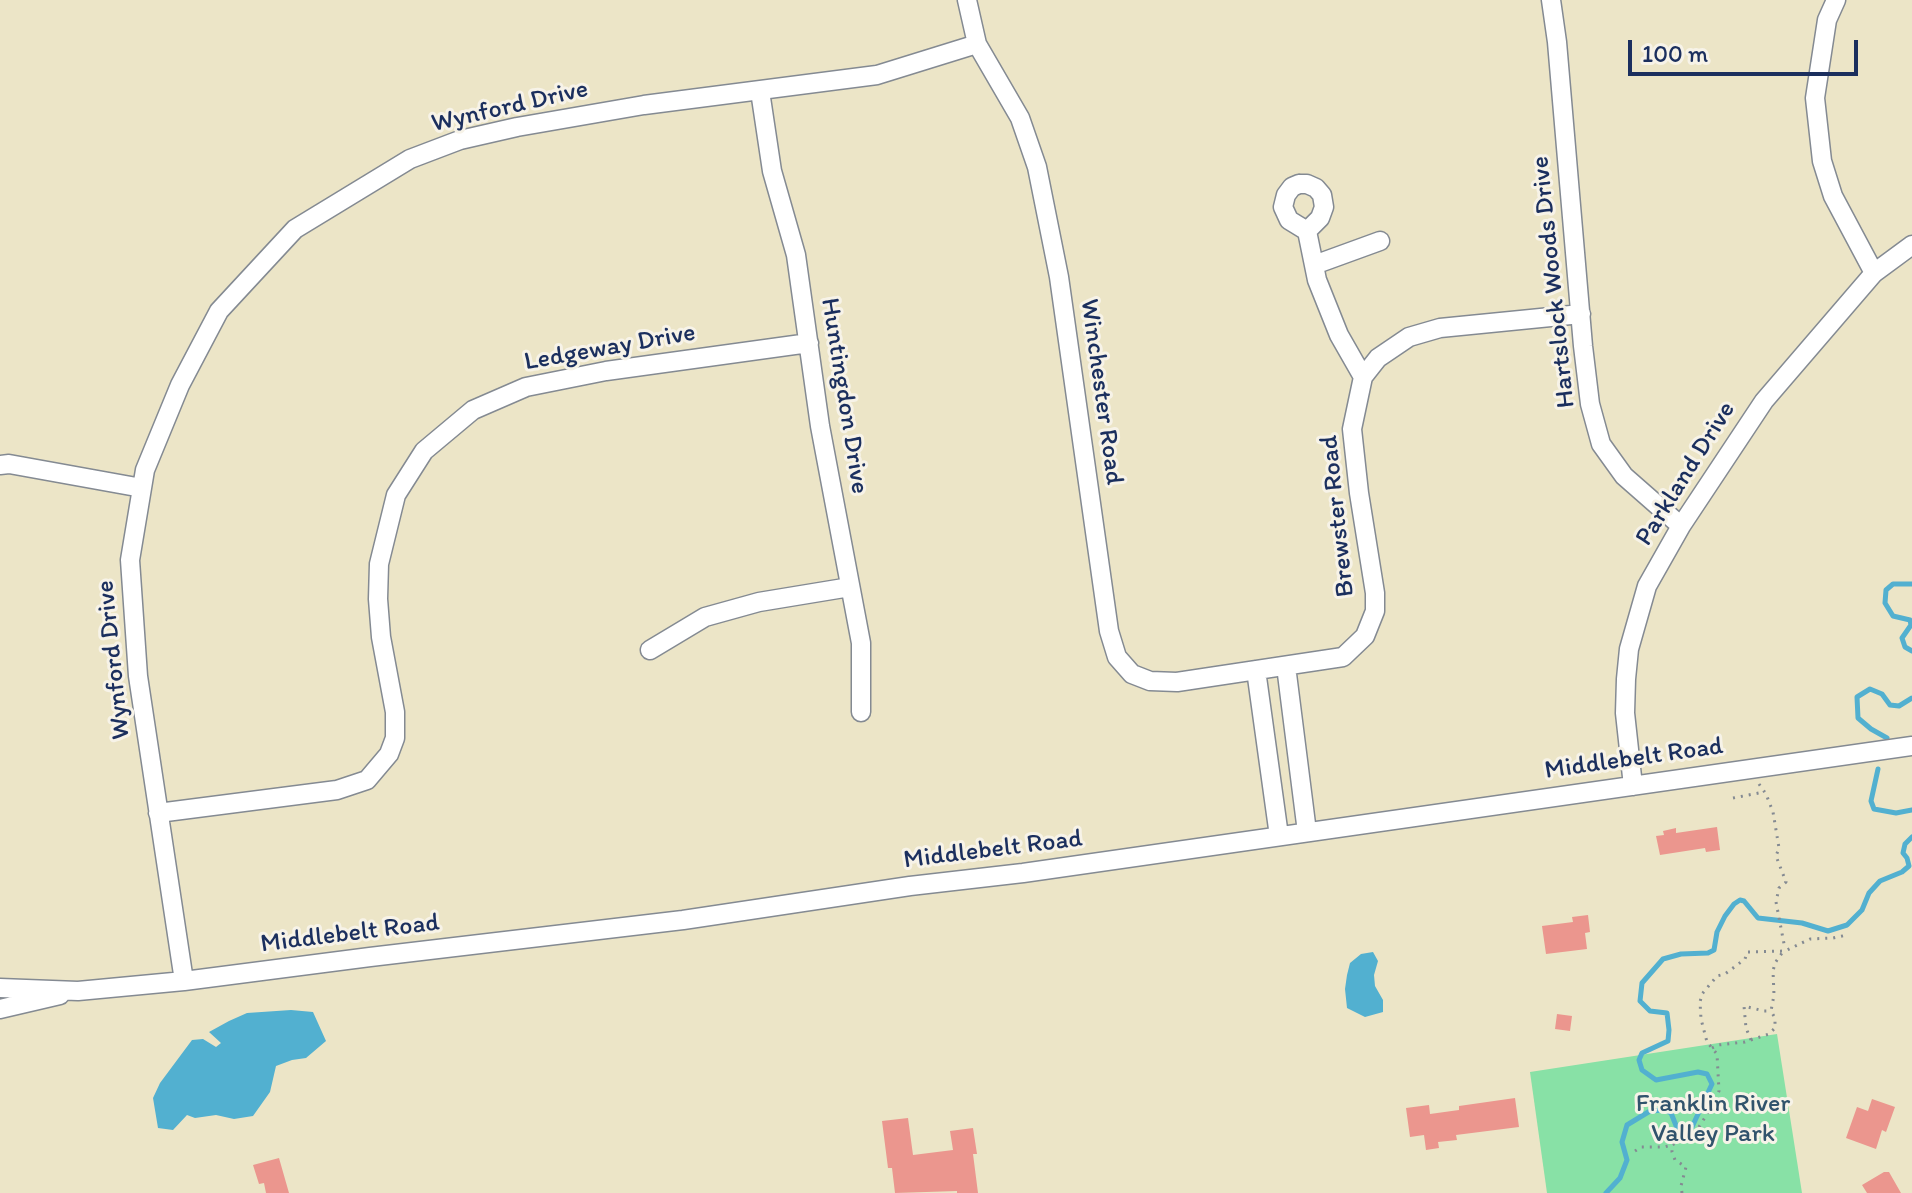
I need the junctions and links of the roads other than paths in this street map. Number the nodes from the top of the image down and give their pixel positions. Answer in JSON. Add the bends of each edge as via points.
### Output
{"nodes":[{"id":1,"x":967,"y":0,"type":"edge"},
{"id":2,"x":1551,"y":0,"type":"edge"},
{"id":3,"x":1836,"y":0,"type":"edge"},
{"id":4,"x":977,"y":44,"type":"junction"},
{"id":5,"x":760,"y":91,"type":"junction"},
{"id":6,"x":1307,"y":231,"type":"dead end"},
{"id":7,"x":1380,"y":241,"type":"dead end"},
{"id":8,"x":1912,"y":245,"type":"edge"},
{"id":9,"x":1314,"y":265,"type":"junction"},
{"id":10,"x":1874,"y":273,"type":"junction"},
{"id":11,"x":1581,"y":314,"type":"junction"},
{"id":12,"x":809,"y":343,"type":"junction"},
{"id":13,"x":1363,"y":377,"type":"junction"},
{"id":14,"x":0,"y":465,"type":"edge"},
{"id":15,"x":142,"y":488,"type":"junction"},
{"id":16,"x":1681,"y":526,"type":"junction"},
{"id":17,"x":850,"y":587,"type":"junction"},
{"id":18,"x":650,"y":650,"type":"dead end"},
{"id":19,"x":1271,"y":668,"type":"junction"},
{"id":20,"x":861,"y":712,"type":"dead end"},
{"id":21,"x":1912,"y":746,"type":"edge"},
{"id":22,"x":1633,"y":786,"type":"junction"},
{"id":23,"x":158,"y":813,"type":"junction"},
{"id":24,"x":1307,"y":832,"type":"junction"},
{"id":25,"x":1279,"y":836,"type":"junction"},
{"id":26,"x":184,"y":981,"type":"junction"},
{"id":27,"x":0,"y":988,"type":"edge"},
{"id":28,"x":78,"y":991,"type":"junction"},
{"id":29,"x":0,"y":1009,"type":"edge"}],
"edges":[{"from":1,"to":4,"type":"street","name":"Winchester Road"},
{"from":2,"to":11,"type":"street","name":"Hartslock Woods Drive"},
{"from":3,"to":10,"type":"street","via":[[1827,20],[1815,98],[1822,161],[1833,196]]},
{"from":4,"to":5,"type":"street","name":"Wynford Drive","via":[[877,75]]},
{"from":4,"to":19,"type":"street","name":"Winchester Road","via":[[1020,118],[1037,167],[1117,657],[1132,674],[1150,681]]},
{"from":5,"to":12,"type":"street","name":"Huntingdon Drive","via":[[772,171],[796,255]]},
{"from":5,"to":15,"type":"street","name":"Wynford Drive","via":[[644,105],[460,140],[410,159],[295,229],[219,311],[180,385]]},
{"from":6,"to":9,"type":"street"},
{"from":7,"to":9,"type":"street"},
{"from":8,"to":10,"type":"street","name":"Parkland Drive"},
{"from":9,"to":13,"type":"street","via":[[1339,335]]},
{"from":10,"to":16,"type":"street","name":"Parkland Drive","via":[[1764,401]]},
{"from":11,"to":13,"type":"street","via":[[1429,331],[1409,337],[1378,358]]},
{"from":11,"to":16,"type":"street","name":"Hartslock Woods Drive","via":[[1590,404],[1601,444],[1632,484]]},
{"from":12,"to":17,"type":"street","name":"Huntingdon Drive"},
{"from":12,"to":23,"type":"street","name":"Ledgeway Drive","via":[[539,384],[473,410],[424,451],[396,495],[379,564],[381,637],[395,712],[389,754],[367,780],[337,790]]},
{"from":13,"to":19,"type":"street","name":"Brewster Road","via":[[1352,429],[1375,611],[1365,636],[1343,657]]},
{"from":14,"to":15,"type":"street"},
{"from":15,"to":23,"type":"street","name":"Wynford Drive","via":[[130,560],[138,676]]},
{"from":16,"to":22,"type":"street","name":"Parkland Drive","via":[[1647,586],[1629,649],[1625,713]]},
{"from":17,"to":18,"type":"street","via":[[705,617]]},
{"from":17,"to":20,"type":"street","name":"Huntingdon Drive","via":[[861,643]]},
{"from":19,"to":24,"type":"street"},
{"from":19,"to":25,"type":"street"},
{"from":21,"to":22,"type":"street","name":"Middlebelt Road"},
{"from":22,"to":24,"type":"street","name":"Middlebelt Road"},
{"from":23,"to":26,"type":"street","name":"Wynford Drive"},
{"from":24,"to":25,"type":"street","name":"Middlebelt Road"},
{"from":25,"to":26,"type":"street","name":"Middlebelt Road","via":[[683,920]]},
{"from":26,"to":28,"type":"street","name":"Middlebelt Road"},
{"from":27,"to":28,"type":"street","name":"Middlebelt Road"},
{"from":28,"to":29,"type":"street","name":"Middlebelt Road"}]}
